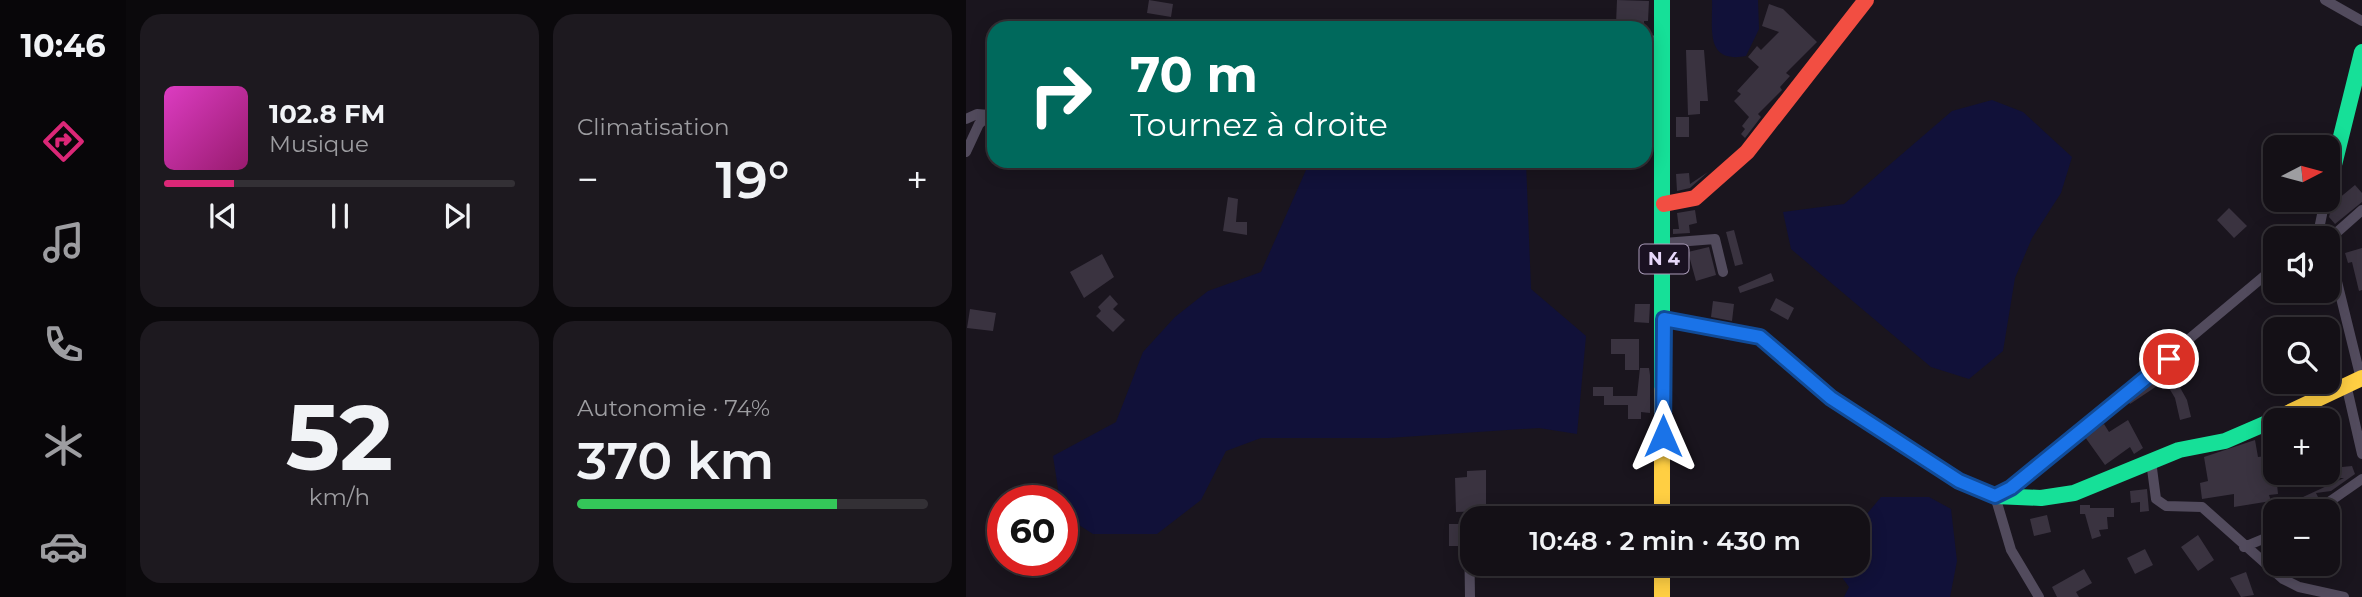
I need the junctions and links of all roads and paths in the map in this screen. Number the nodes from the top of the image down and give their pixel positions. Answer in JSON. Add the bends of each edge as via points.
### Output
{"nodes":[{"id":1,"x":1662,"y":0,"type":"edge"},
{"id":2,"x":1866,"y":0,"type":"edge"},
{"id":3,"x":2325,"y":0,"type":"edge"},
{"id":4,"x":2362,"y":21,"type":"edge"},
{"id":5,"x":1653,"y":41,"type":"edge"},
{"id":6,"x":2362,"y":52,"type":"edge"},
{"id":7,"x":987,"y":113,"type":"edge"},
{"id":8,"x":987,"y":117,"type":"edge"},
{"id":9,"x":966,"y":119,"type":"edge"},
{"id":10,"x":2340,"y":141,"type":"edge"},
{"id":11,"x":966,"y":152,"type":"edge"},
{"id":12,"x":1664,"y":204,"type":"junction"},
{"id":13,"x":2362,"y":210,"type":"edge"},
{"id":14,"x":2340,"y":230,"type":"edge"},
{"id":15,"x":1664,"y":243,"type":"junction"},
{"id":16,"x":1723,"y":272,"type":"dead end"},
{"id":17,"x":2263,"y":277,"type":"edge"},
{"id":18,"x":2339,"y":303,"type":"edge"},
{"id":19,"x":1664,"y":319,"type":"junction"},
{"id":20,"x":2356,"y":380,"type":"edge"},
{"id":21,"x":2362,"y":454,"type":"edge"},
{"id":22,"x":2151,"y":461,"type":"junction"},
{"id":23,"x":2362,"y":479,"type":"edge"},
{"id":24,"x":1995,"y":496,"type":"junction"},
{"id":25,"x":2333,"y":499,"type":"edge"},
{"id":26,"x":1662,"y":506,"type":"edge"},
{"id":27,"x":2263,"y":539,"type":"edge"},
{"id":28,"x":2244,"y":547,"type":"junction"},
{"id":29,"x":1470,"y":576,"type":"edge"},
{"id":30,"x":1662,"y":576,"type":"edge"},
{"id":31,"x":1470,"y":597,"type":"edge"},
{"id":32,"x":1662,"y":597,"type":"edge"},
{"id":33,"x":2039,"y":597,"type":"edge"},
{"id":34,"x":2344,"y":597,"type":"edge"}],
"edges":[{"from":1,"to":5,"type":"street","number":"N 4"},
{"from":2,"to":12,"type":"street","via":[[1747,152],[1695,198]]},
{"from":3,"to":4,"type":"street"},
{"from":5,"to":12,"type":"street","number":"N 4"},
{"from":6,"to":10,"type":"street"},
{"from":7,"to":9,"type":"street"},
{"from":8,"to":11,"type":"street"},
{"from":12,"to":15,"type":"street","number":"N 4"},
{"from":13,"to":14,"type":"street"},
{"from":15,"to":16,"type":"street","via":[[1715,239]]},
{"from":15,"to":19,"type":"street","number":"N 4"},
{"from":17,"to":24,"type":"street","via":[[2011,488]]},
{"from":18,"to":20,"type":"street"},
{"from":19,"to":24,"type":"street","via":[[1760,337],[1831,398],[1959,481]]},
{"from":19,"to":26,"type":"street","number":"N 4"},
{"from":20,"to":21,"type":"street"},
{"from":20,"to":22,"type":"street","via":[[2227,440]]},
{"from":22,"to":24,"type":"street","via":[[2074,493],[2041,498]]},
{"from":22,"to":28,"type":"street","via":[[2156,499],[2166,506],[2202,507]]},
{"from":23,"to":25,"type":"street"},
{"from":24,"to":33,"type":"street","via":[[2011,550]]},
{"from":27,"to":28,"type":"street"},
{"from":28,"to":34,"type":"street","via":[[2298,587]]},
{"from":29,"to":31,"type":"street"},
{"from":30,"to":32,"type":"street"}]}
